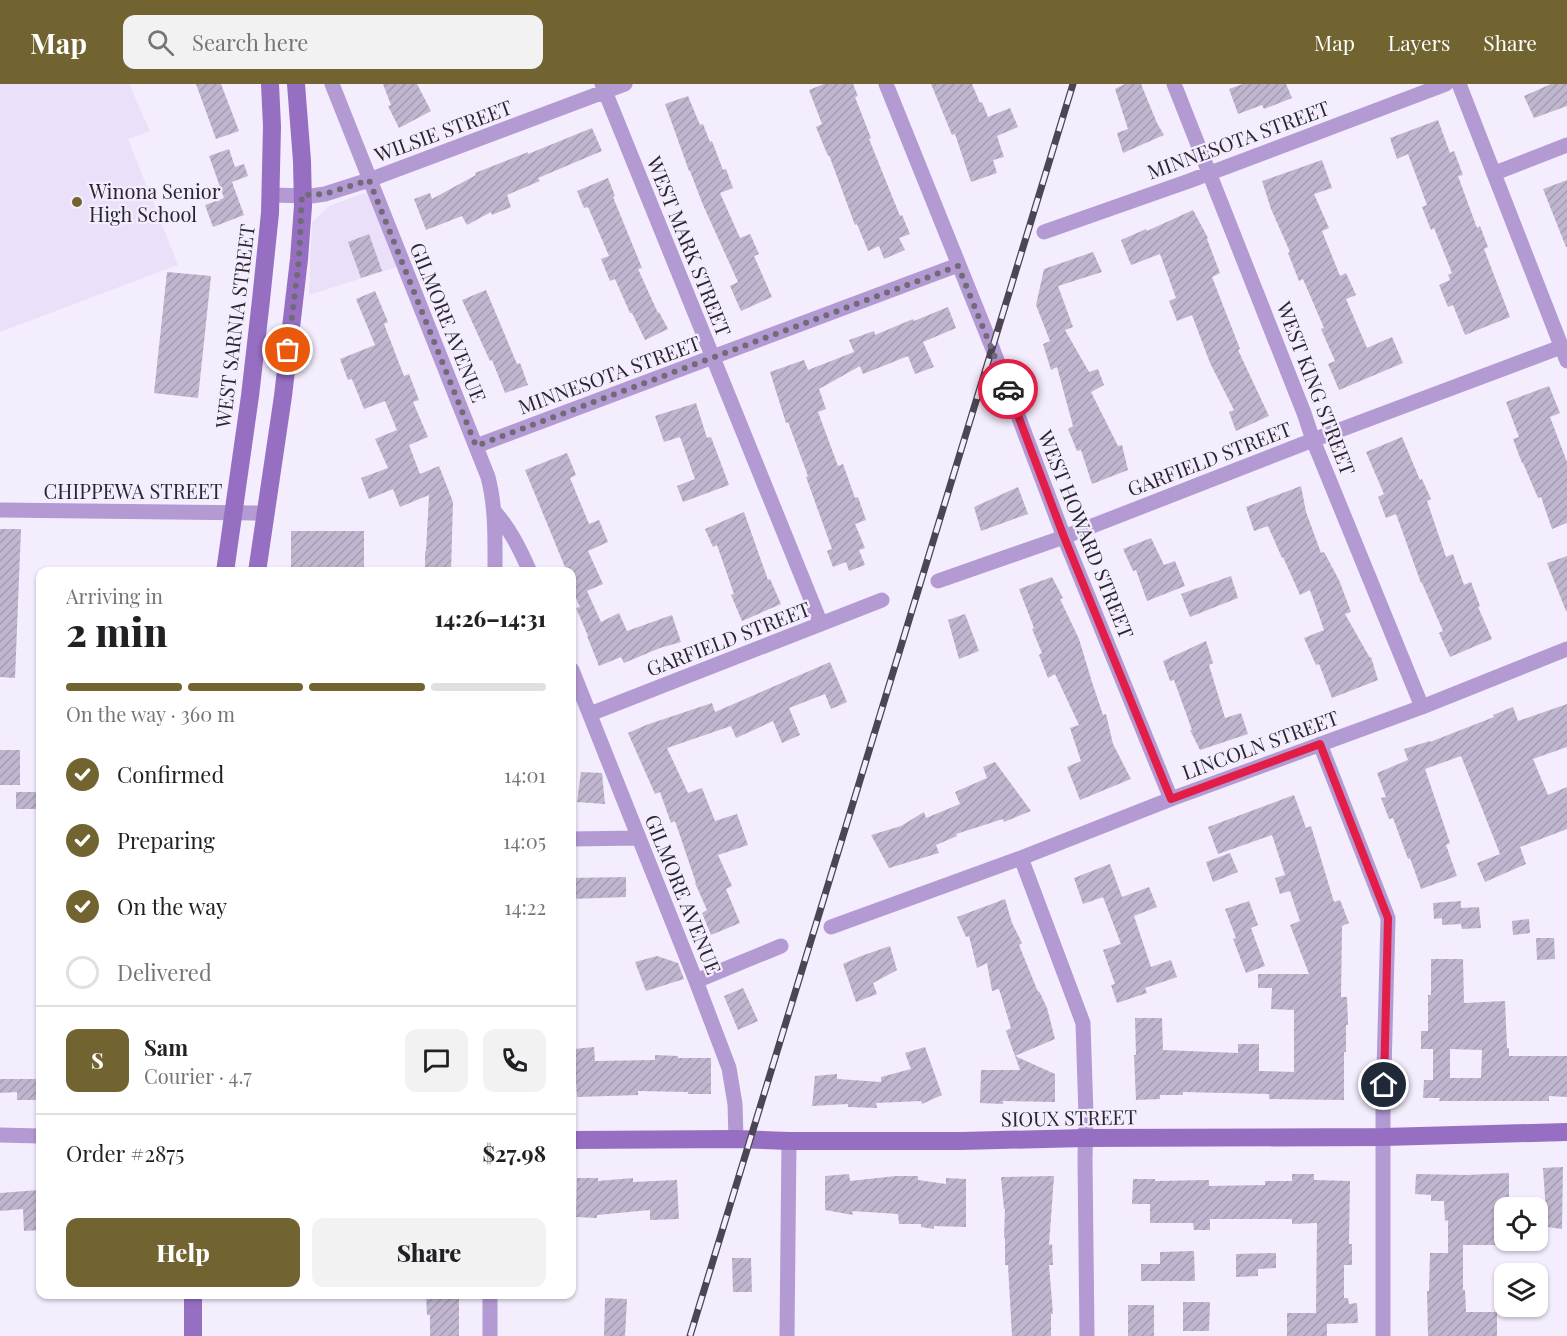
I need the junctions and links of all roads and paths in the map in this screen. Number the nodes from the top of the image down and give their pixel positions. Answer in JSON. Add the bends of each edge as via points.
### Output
{"nodes":[{"id":1,"x":270,"y":84,"type":"edge"},
{"id":2,"x":296,"y":84,"type":"edge"},
{"id":3,"x":332,"y":84,"type":"edge"},
{"id":4,"x":625,"y":84,"type":"edge"},
{"id":5,"x":886,"y":84,"type":"edge"},
{"id":6,"x":1174,"y":84,"type":"edge"},
{"id":7,"x":1446,"y":84,"type":"edge"},
{"id":8,"x":1459,"y":84,"type":"edge"},
{"id":9,"x":604,"y":88,"type":"edge"},
{"id":10,"x":1567,"y":145,"type":"edge"},
{"id":11,"x":1210,"y":173,"type":"junction"},
{"id":12,"x":1495,"y":173,"type":"junction"},
{"id":13,"x":369,"y":180,"type":"junction"},
{"id":14,"x":270,"y":195,"type":"junction"},
{"id":15,"x":302,"y":195,"type":"junction"},
{"id":16,"x":1044,"y":232,"type":"dead end"},
{"id":17,"x":958,"y":266,"type":"junction"},
{"id":18,"x":1564,"y":354,"type":"edge"},
{"id":19,"x":713,"y":358,"type":"junction"},
{"id":20,"x":1313,"y":440,"type":"junction"},
{"id":21,"x":476,"y":446,"type":"junction"},
{"id":22,"x":0,"y":510,"type":"edge"},
{"id":23,"x":495,"y":511,"type":"junction"},
{"id":24,"x":233,"y":512,"type":"junction"},
{"id":25,"x":265,"y":513,"type":"junction"},
{"id":26,"x":1064,"y":537,"type":"junction"},
{"id":27,"x":226,"y":567,"type":"edge"},
{"id":28,"x":258,"y":567,"type":"edge"},
{"id":29,"x":495,"y":567,"type":"edge"},
{"id":30,"x":528,"y":567,"type":"edge"},
{"id":31,"x":938,"y":581,"type":"dead end"},
{"id":32,"x":882,"y":600,"type":"dead end"},
{"id":33,"x":821,"y":624,"type":"junction"},
{"id":34,"x":1567,"y":649,"type":"edge"},
{"id":35,"x":576,"y":680,"type":"edge"},
{"id":36,"x":1422,"y":707,"type":"junction"},
{"id":37,"x":590,"y":714,"type":"junction"},
{"id":38,"x":1320,"y":744,"type":"junction"},
{"id":39,"x":1171,"y":799,"type":"junction"},
{"id":40,"x":638,"y":838,"type":"junction"},
{"id":41,"x":576,"y":839,"type":"edge"},
{"id":42,"x":1021,"y":858,"type":"junction"},
{"id":43,"x":831,"y":927,"type":"dead end"},
{"id":44,"x":781,"y":946,"type":"dead end"},
{"id":45,"x":696,"y":981,"type":"junction"},
{"id":46,"x":1567,"y":1132,"type":"edge"},
{"id":47,"x":0,"y":1135,"type":"edge"},
{"id":48,"x":36,"y":1136,"type":"edge"},
{"id":49,"x":1384,"y":1137,"type":"junction"},
{"id":50,"x":736,"y":1138,"type":"junction"},
{"id":51,"x":1085,"y":1138,"type":"junction"},
{"id":52,"x":576,"y":1140,"type":"edge"},
{"id":53,"x":789,"y":1141,"type":"junction"},
{"id":54,"x":193,"y":1299,"type":"edge"},
{"id":55,"x":490,"y":1299,"type":"edge"},
{"id":56,"x":194,"y":1336,"type":"edge"},
{"id":57,"x":490,"y":1336,"type":"edge"},
{"id":58,"x":787,"y":1336,"type":"edge"},
{"id":59,"x":1087,"y":1336,"type":"edge"},
{"id":60,"x":1383,"y":1336,"type":"edge"}],
"edges":[{"from":1,"to":14,"type":"street","name":"WEST SARNIA STREET"},
{"from":2,"to":15,"type":"street"},
{"from":3,"to":13,"type":"street","name":"GILMORE AVENUE"},
{"from":4,"to":9,"type":"street","name":"WILSIE STREET"},
{"from":5,"to":17,"type":"street","name":"WEST HOWARD STREET"},
{"from":6,"to":11,"type":"street","name":"WEST KING STREET"},
{"from":7,"to":11,"type":"street","name":"MINNESOTA STREET"},
{"from":8,"to":12,"type":"street"},
{"from":9,"to":13,"type":"street","name":"WILSIE STREET"},
{"from":9,"to":19,"type":"street","name":"WEST MARK STREET"},
{"from":10,"to":12,"type":"street"},
{"from":11,"to":16,"type":"street","name":"MINNESOTA STREET"},
{"from":11,"to":20,"type":"street","name":"WEST KING STREET"},
{"from":12,"to":18,"type":"street"},
{"from":13,"to":15,"type":"street","name":"WILSIE STREET","via":[[325,194]]},
{"from":13,"to":21,"type":"street","name":"GILMORE AVENUE"},
{"from":14,"to":15,"type":"street","name":"WILSIE STREET"},
{"from":14,"to":24,"type":"street","name":"WEST SARNIA STREET","via":[[261,300]]},
{"from":15,"to":25,"type":"street","via":[[283,396]]},
{"from":17,"to":19,"type":"street","name":"MINNESOTA STREET"},
{"from":17,"to":26,"type":"street","name":"WEST HOWARD STREET"},
{"from":18,"to":20,"type":"street","name":"GARFIELD STREET"},
{"from":19,"to":21,"type":"street","name":"MINNESOTA STREET"},
{"from":19,"to":33,"type":"street","name":"WEST MARK STREET"},
{"from":20,"to":26,"type":"street","name":"GARFIELD STREET"},
{"from":20,"to":36,"type":"street","name":"WEST KING STREET"},
{"from":21,"to":23,"type":"street","name":"GILMORE AVENUE"},
{"from":22,"to":24,"type":"street","name":"CHIPPEWA STREET"},
{"from":23,"to":29,"type":"street"},
{"from":23,"to":30,"type":"street","name":"GILMORE AVENUE","via":[[518,543]]},
{"from":24,"to":25,"type":"street","name":"CHIPPEWA STREET"},
{"from":24,"to":27,"type":"street","name":"WEST SARNIA STREET"},
{"from":25,"to":28,"type":"street"},
{"from":26,"to":31,"type":"street","name":"GARFIELD STREET"},
{"from":26,"to":39,"type":"street","name":"WEST HOWARD STREET"},
{"from":32,"to":33,"type":"street","name":"GARFIELD STREET"},
{"from":33,"to":37,"type":"street","name":"GARFIELD STREET"},
{"from":34,"to":36,"type":"street","name":"LINCOLN STREET"},
{"from":35,"to":37,"type":"street","name":"GILMORE AVENUE"},
{"from":36,"to":38,"type":"street","name":"LINCOLN STREET"},
{"from":37,"to":40,"type":"street","name":"GILMORE AVENUE"},
{"from":38,"to":39,"type":"street","name":"LINCOLN STREET"},
{"from":38,"to":49,"type":"street","via":[[1388,918]]},
{"from":39,"to":42,"type":"street","name":"LINCOLN STREET"},
{"from":40,"to":41,"type":"street"},
{"from":40,"to":45,"type":"street","name":"GILMORE AVENUE"},
{"from":42,"to":43,"type":"street","name":"LINCOLN STREET"},
{"from":42,"to":51,"type":"street","via":[[1083,1023]]},
{"from":44,"to":45,"type":"street"},
{"from":45,"to":50,"type":"street","name":"GILMORE AVENUE","via":[[729,1068]]},
{"from":46,"to":49,"type":"street","name":"SIOUX STREET"},
{"from":47,"to":48,"type":"street"},
{"from":49,"to":51,"type":"street","name":"SIOUX STREET"},
{"from":49,"to":60,"type":"street"},
{"from":50,"to":52,"type":"street","name":"SIOUX STREET"},
{"from":50,"to":53,"type":"street","name":"SIOUX STREET"},
{"from":51,"to":53,"type":"street","name":"SIOUX STREET"},
{"from":51,"to":59,"type":"street"},
{"from":53,"to":58,"type":"street"},
{"from":54,"to":56,"type":"street"},
{"from":55,"to":57,"type":"street"}]}
